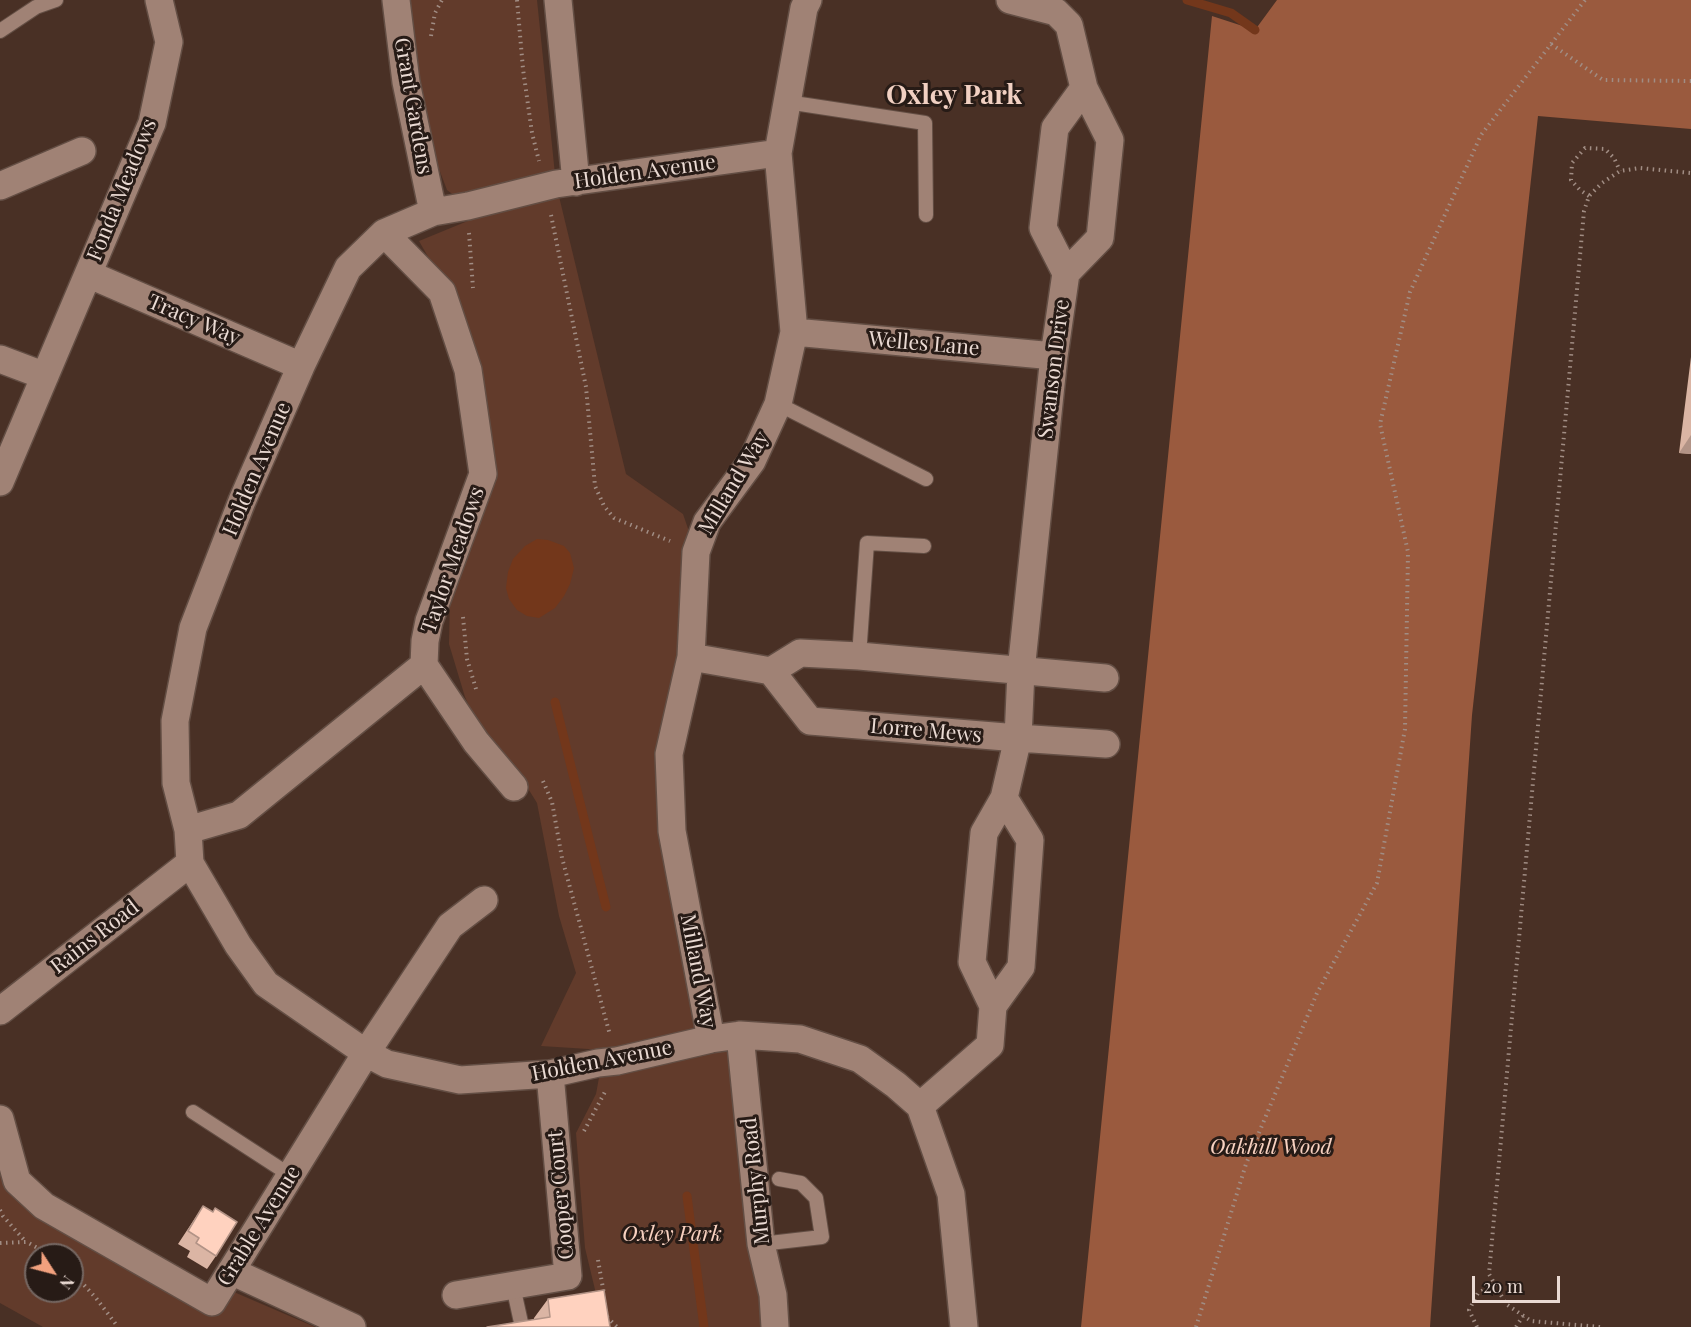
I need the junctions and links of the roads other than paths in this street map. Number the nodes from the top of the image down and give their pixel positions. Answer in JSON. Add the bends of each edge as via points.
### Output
{"nodes":[{"id":1,"x":56,"y":0,"type":"edge"},
{"id":2,"x":159,"y":0,"type":"edge"},
{"id":3,"x":396,"y":0,"type":"edge"},
{"id":4,"x":558,"y":0,"type":"edge"},
{"id":5,"x":808,"y":0,"type":"edge"},
{"id":6,"x":1010,"y":0,"type":"edge"},
{"id":7,"x":0,"y":32,"type":"edge"},
{"id":8,"x":1084,"y":88,"type":"junction"},
{"id":9,"x":787,"y":102,"type":"junction"},
{"id":10,"x":82,"y":151,"type":"dead end"},
{"id":11,"x":777,"y":153,"type":"junction"},
{"id":12,"x":576,"y":182,"type":"junction"},
{"id":13,"x":0,"y":186,"type":"edge"},
{"id":14,"x":433,"y":212,"type":"junction"},
{"id":15,"x":926,"y":215,"type":"dead end"},
{"id":16,"x":384,"y":233,"type":"junction"},
{"id":17,"x":1066,"y":273,"type":"junction"},
{"id":18,"x":88,"y":274,"type":"junction"},
{"id":19,"x":794,"y":332,"type":"junction"},
{"id":20,"x":1054,"y":356,"type":"junction"},
{"id":21,"x":0,"y":359,"type":"edge"},
{"id":22,"x":301,"y":366,"type":"junction"},
{"id":23,"x":45,"y":376,"type":"junction"},
{"id":24,"x":778,"y":404,"type":"junction"},
{"id":25,"x":926,"y":478,"type":"dead end"},
{"id":26,"x":0,"y":482,"type":"edge"},
{"id":27,"x":924,"y":546,"type":"dead end"},
{"id":28,"x":859,"y":656,"type":"junction"},
{"id":29,"x":691,"y":657,"type":"junction"},
{"id":30,"x":424,"y":665,"type":"junction"},
{"id":31,"x":771,"y":671,"type":"junction"},
{"id":32,"x":1021,"y":671,"type":"junction"},
{"id":33,"x":1105,"y":678,"type":"dead end"},
{"id":34,"x":1018,"y":738,"type":"junction"},
{"id":35,"x":1106,"y":744,"type":"dead end"},
{"id":36,"x":514,"y":787,"type":"dead end"},
{"id":37,"x":1004,"y":798,"type":"junction"},
{"id":38,"x":188,"y":830,"type":"junction"},
{"id":39,"x":190,"y":863,"type":"junction"},
{"id":40,"x":484,"y":900,"type":"dead end"},
{"id":41,"x":993,"y":1006,"type":"junction"},
{"id":42,"x":0,"y":1011,"type":"edge"},
{"id":43,"x":740,"y":1035,"type":"junction"},
{"id":44,"x":711,"y":1039,"type":"junction"},
{"id":45,"x":366,"y":1053,"type":"junction"},
{"id":46,"x":550,"y":1074,"type":"junction"},
{"id":47,"x":920,"y":1106,"type":"junction"},
{"id":48,"x":193,"y":1112,"type":"dead end"},
{"id":49,"x":0,"y":1119,"type":"edge"},
{"id":50,"x":290,"y":1175,"type":"junction"},
{"id":51,"x":779,"y":1179,"type":"dead end"},
{"id":52,"x":761,"y":1244,"type":"junction"},
{"id":53,"x":231,"y":1271,"type":"junction"},
{"id":54,"x":513,"y":1286,"type":"junction"},
{"id":55,"x":456,"y":1295,"type":"dead end"},
{"id":56,"x":352,"y":1327,"type":"edge"},
{"id":57,"x":522,"y":1327,"type":"edge"},
{"id":58,"x":775,"y":1327,"type":"edge"},
{"id":59,"x":964,"y":1327,"type":"edge"}],
"edges":[{"from":1,"to":7,"type":"lane","via":[[36,7]]},
{"from":2,"to":18,"type":"street","name":"Fonda Meadows","via":[[169,42],[152,123]]},
{"from":3,"to":14,"type":"street","name":"Grant Gardens","via":[[406,81]]},
{"from":4,"to":12,"type":"street"},
{"from":5,"to":9,"type":"street","name":"Milland Way"},
{"from":6,"to":8,"type":"street","name":"Swanson Drive","via":[[1056,12],[1069,25]]},
{"from":8,"to":17,"type":"street","via":[[1055,128],[1043,228]]},
{"from":8,"to":17,"type":"street","name":"Swanson Drive","via":[[1110,140],[1100,237]]},
{"from":9,"to":11,"type":"street","name":"Milland Way"},
{"from":9,"to":15,"type":"lane","via":[[925,123]]},
{"from":10,"to":13,"type":"street"},
{"from":11,"to":12,"type":"street","name":"Holden Avenue"},
{"from":11,"to":19,"type":"street","name":"Milland Way"},
{"from":12,"to":14,"type":"street","name":"Holden Avenue"},
{"from":14,"to":16,"type":"street","name":"Holden Avenue"},
{"from":16,"to":22,"type":"street","name":"Holden Avenue","via":[[348,268]]},
{"from":16,"to":30,"type":"street","name":"Taylor Meadows","via":[[442,292],[468,370],[483,474],[429,621]]},
{"from":17,"to":20,"type":"street","name":"Swanson Drive"},
{"from":18,"to":22,"type":"street","name":"Tracy Way"},
{"from":18,"to":23,"type":"street","name":"Fonda Meadows"},
{"from":19,"to":20,"type":"street","name":"Welles Lane"},
{"from":19,"to":24,"type":"street","name":"Milland Way"},
{"from":20,"to":32,"type":"street","name":"Swanson Drive"},
{"from":21,"to":23,"type":"street"},
{"from":22,"to":38,"type":"street","name":"Holden Avenue","via":[[242,501],[193,628],[175,720],[176,783]]},
{"from":23,"to":26,"type":"street","name":"Fonda Meadows"},
{"from":24,"to":25,"type":"lane"},
{"from":24,"to":29,"type":"street","name":"Milland Way","via":[[752,462],[707,522],[696,552]]},
{"from":27,"to":28,"type":"lane","via":[[867,543]]},
{"from":28,"to":31,"type":"street","via":[[800,653]]},
{"from":28,"to":32,"type":"street"},
{"from":29,"to":31,"type":"street"},
{"from":29,"to":44,"type":"street","name":"Milland Way","via":[[669,754],[672,831]]},
{"from":30,"to":36,"type":"street","via":[[476,742]]},
{"from":30,"to":38,"type":"street","via":[[239,815]]},
{"from":31,"to":34,"type":"street","name":"Lorre Mews","via":[[810,721]]},
{"from":32,"to":33,"type":"street"},
{"from":32,"to":34,"type":"street","name":"Swanson Drive"},
{"from":34,"to":35,"type":"street","name":"Lorre Mews"},
{"from":34,"to":37,"type":"street","name":"Swanson Drive"},
{"from":37,"to":41,"type":"street","name":"Swanson Drive","via":[[984,833],[972,962]]},
{"from":37,"to":41,"type":"street","via":[[1030,840],[1021,967]]},
{"from":38,"to":39,"type":"street","name":"Holden Avenue"},
{"from":39,"to":42,"type":"street","name":"Rains Road"},
{"from":39,"to":45,"type":"street","name":"Holden Avenue","via":[[266,984]]},
{"from":40,"to":45,"type":"street","via":[[450,926]]},
{"from":41,"to":47,"type":"street","name":"Swanson Drive","via":[[990,1045]]},
{"from":43,"to":44,"type":"street","name":"Holden Avenue"},
{"from":43,"to":47,"type":"street","name":"Holden Avenue","via":[[800,1039],[860,1059]]},
{"from":43,"to":52,"type":"street","name":"Murphy Road"},
{"from":44,"to":46,"type":"street","name":"Holden Avenue"},
{"from":45,"to":46,"type":"street","name":"Holden Avenue","via":[[387,1064],[460,1080]]},
{"from":45,"to":50,"type":"street","name":"Grable Avenue"},
{"from":46,"to":54,"type":"street","name":"Cooper Court","via":[[568,1276]]},
{"from":47,"to":59,"type":"street","name":"Holden Avenue","via":[[951,1194]]},
{"from":48,"to":50,"type":"lane"},
{"from":49,"to":53,"type":"street","name":"Grable Avenue","via":[[17,1181],[44,1206],[212,1302]]},
{"from":50,"to":53,"type":"street","name":"Grable Avenue"},
{"from":51,"to":52,"type":"lane","via":[[801,1182],[816,1198],[822,1238]]},
{"from":52,"to":58,"type":"street","name":"Murphy Road","via":[[774,1295]]},
{"from":53,"to":56,"type":"street"},
{"from":54,"to":55,"type":"street","name":"Cooper Court"},
{"from":54,"to":57,"type":"lane"}]}
